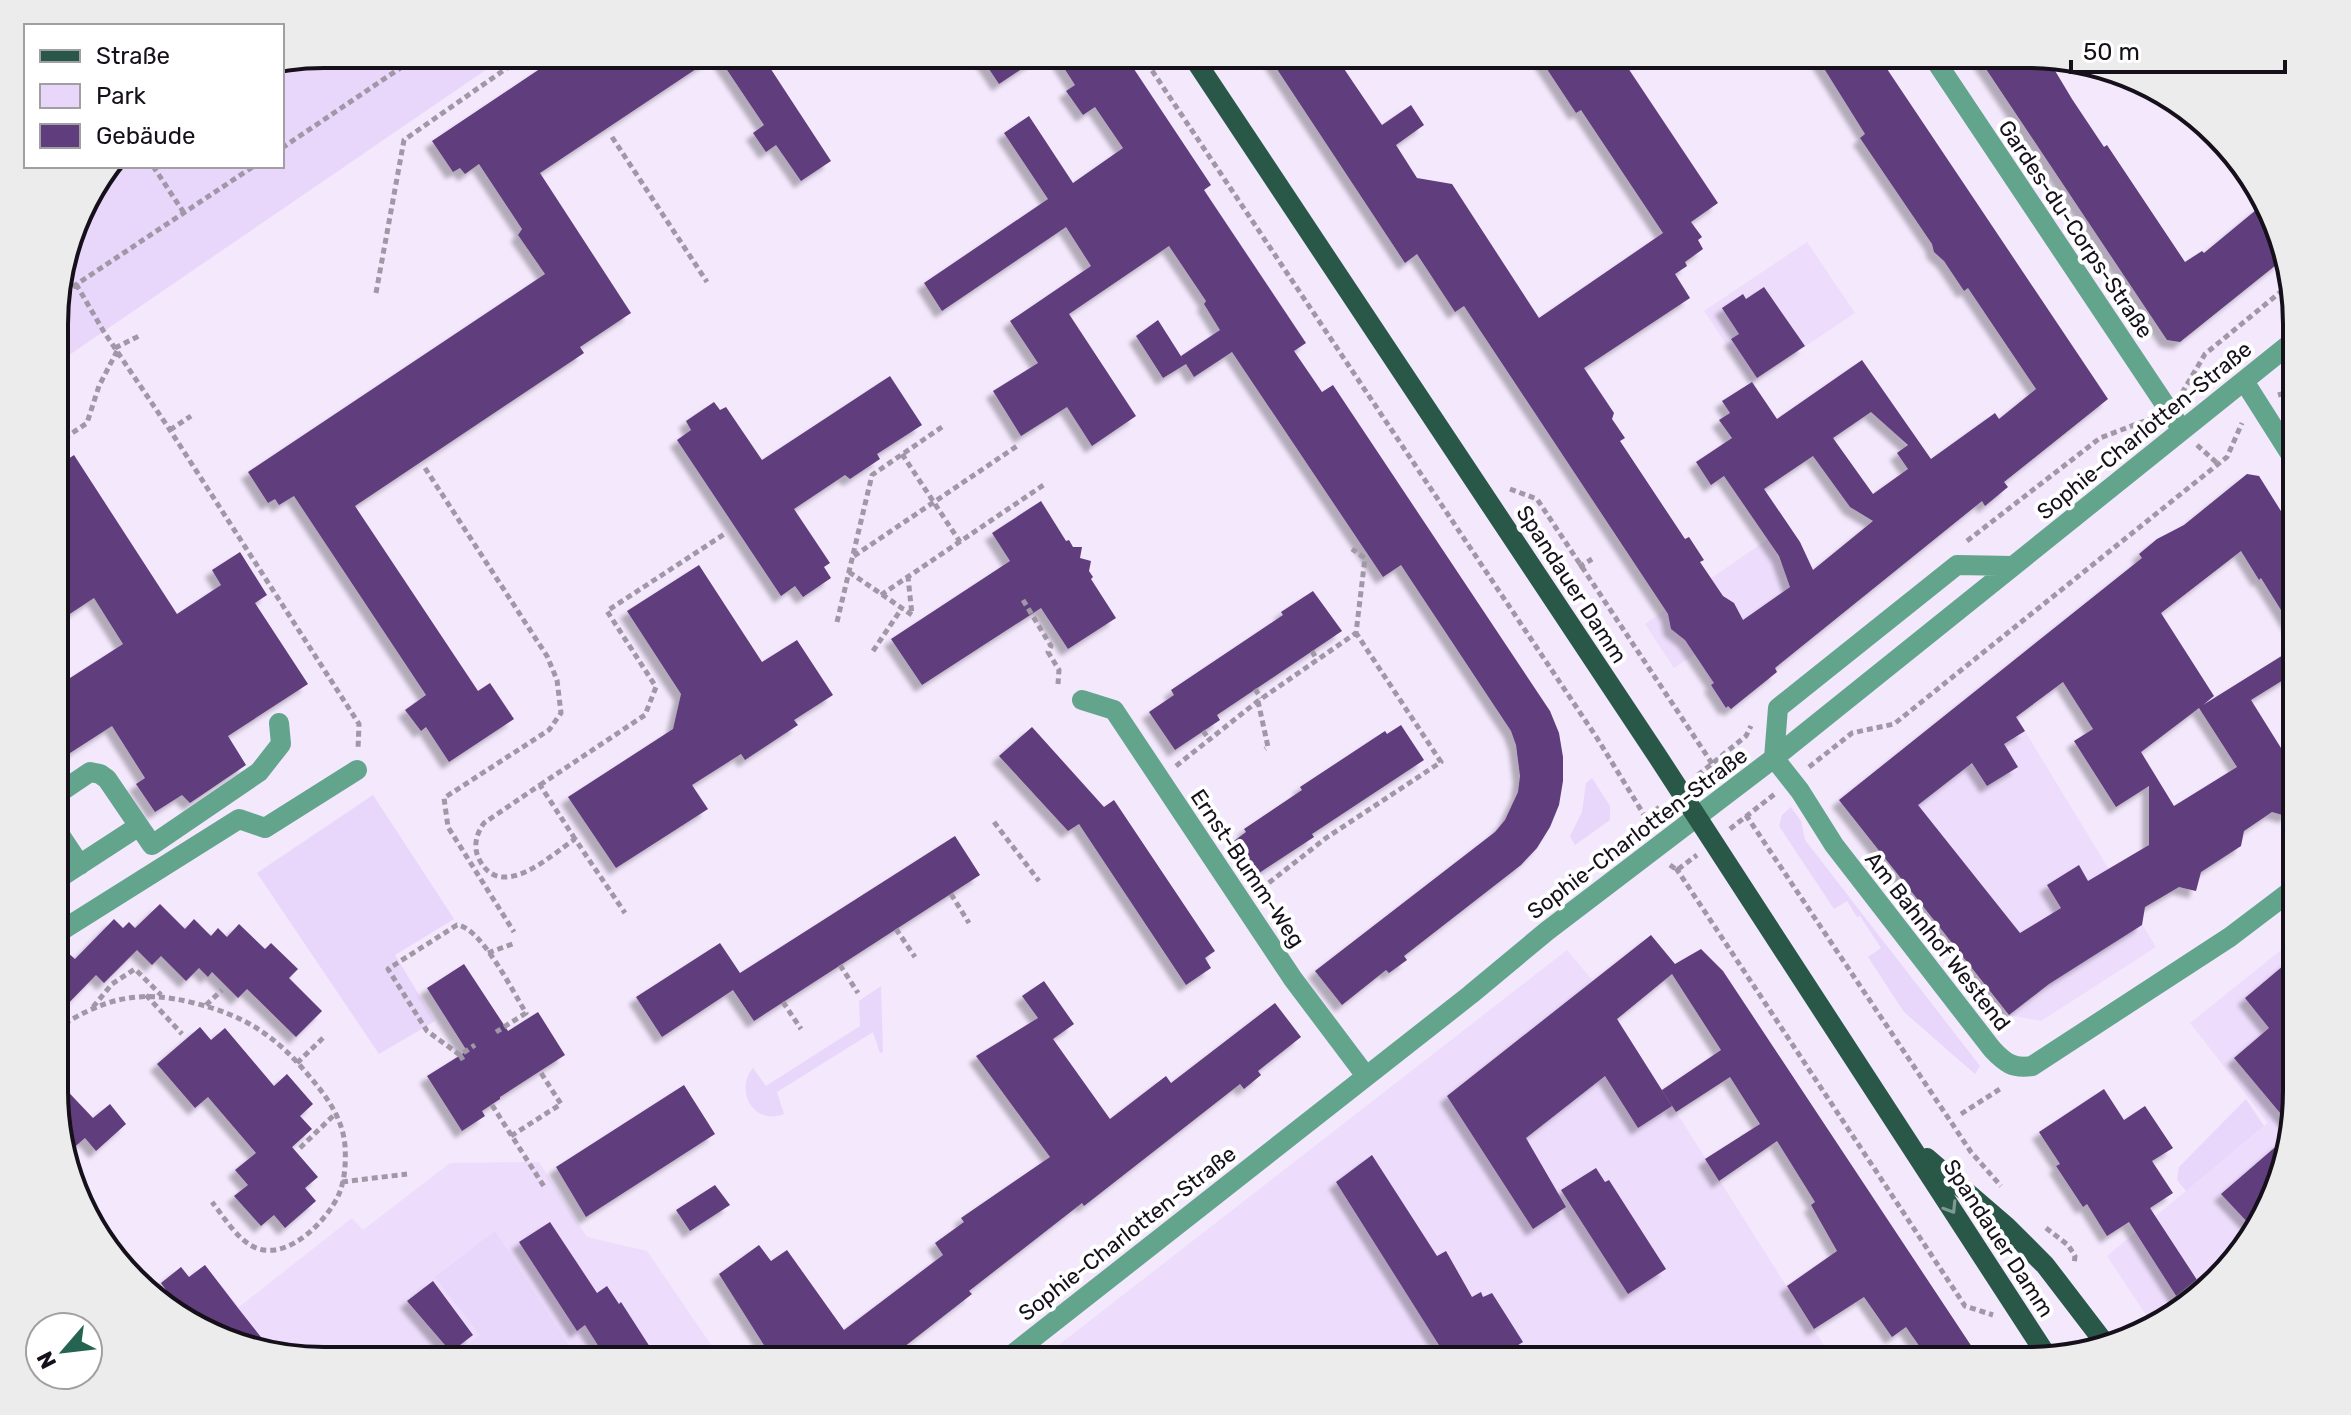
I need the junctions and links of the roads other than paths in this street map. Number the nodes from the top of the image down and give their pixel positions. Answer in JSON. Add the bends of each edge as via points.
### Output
{"nodes":[{"id":1,"x":1201,"y":68,"type":"edge"},
{"id":2,"x":1940,"y":68,"type":"edge"},
{"id":3,"x":2282,"y":350,"type":"edge"},
{"id":4,"x":2244,"y":381,"type":"junction"},
{"id":5,"x":2182,"y":430,"type":"junction"},
{"id":6,"x":2282,"y":441,"type":"edge"},
{"id":7,"x":2013,"y":566,"type":"junction"},
{"id":8,"x":1082,"y":700,"type":"dead end"},
{"id":9,"x":279,"y":723,"type":"dead end"},
{"id":10,"x":1774,"y":758,"type":"junction"},
{"id":11,"x":357,"y":770,"type":"road end"},
{"id":12,"x":68,"y":787,"type":"edge"},
{"id":13,"x":1696,"y":817,"type":"junction"},
{"id":14,"x":139,"y":826,"type":"junction"},
{"id":15,"x":68,"y":847,"type":"edge"},
{"id":16,"x":80,"y":865,"type":"junction"},
{"id":17,"x":68,"y":872,"type":"edge"},
{"id":18,"x":2282,"y":898,"type":"edge"},
{"id":19,"x":68,"y":926,"type":"edge"},
{"id":20,"x":1366,"y":1076,"type":"junction"},
{"id":21,"x":1909,"y":1142,"type":"junction"},
{"id":22,"x":2099,"y":1336,"type":"edge"},
{"id":23,"x":2040,"y":1346,"type":"edge"},
{"id":24,"x":1022,"y":1347,"type":"edge"}],
"edges":[{"from":1,"to":13,"type":"main road","name":"Spandauer Damm"},
{"from":2,"to":5,"type":"street","name":"Gardes-du-Corps-Straße"},
{"from":3,"to":4,"type":"street","name":"Sophie-Charlotten-Straße"},
{"from":4,"to":5,"type":"street","name":"Sophie-Charlotten-Straße"},
{"from":4,"to":6,"type":"street"},
{"from":5,"to":7,"type":"street","name":"Sophie-Charlotten-Straße"},
{"from":7,"to":10,"type":"street","name":"Sophie-Charlotten-Straße"},
{"from":7,"to":10,"type":"street","via":[[1957,565],[1778,708]]},
{"from":8,"to":20,"type":"street","name":"Ernst-Bumm-Weg","via":[[1114,710],[1293,979]]},
{"from":9,"to":14,"type":"street","via":[[281,744],[259,772],[152,845]]},
{"from":10,"to":13,"type":"street","name":"Sophie-Charlotten-Straße"},
{"from":10,"to":18,"type":"street","name":"Am Bahnhof Westend","via":[[1834,845],[1992,1049],[2018,1068],[2060,1049]]},
{"from":11,"to":19,"type":"street","via":[[265,828],[239,819]]},
{"from":12,"to":14,"type":"street","via":[[90,772],[100,774]]},
{"from":13,"to":20,"type":"street","name":"Sophie-Charlotten-Straße"},
{"from":13,"to":21,"type":"main road","name":"Spandauer Damm"},
{"from":14,"to":16,"type":"street"},
{"from":15,"to":16,"type":"street"},
{"from":16,"to":17,"type":"street"},
{"from":20,"to":24,"type":"street","name":"Sophie-Charlotten-Straße"},
{"from":21,"to":22,"type":"main road","name":"Spandauer Damm","via":[[2045,1265]]},
{"from":21,"to":23,"type":"main road","name":"Spandauer Damm","one_way":true}]}
